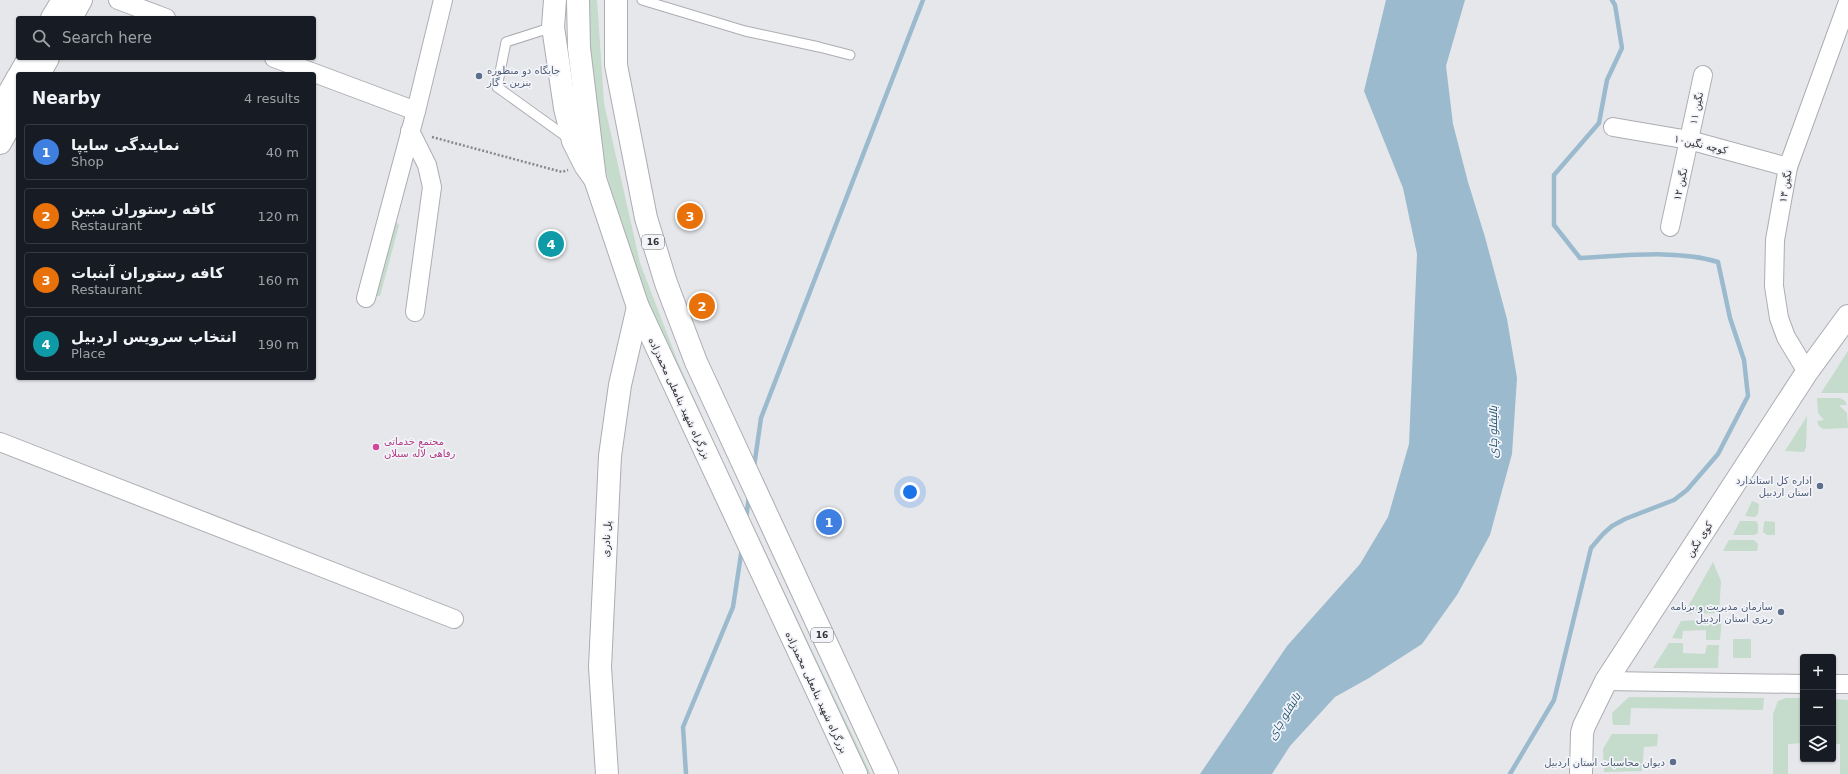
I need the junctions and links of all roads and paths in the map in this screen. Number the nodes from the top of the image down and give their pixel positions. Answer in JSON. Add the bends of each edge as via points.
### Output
{"nodes":[{"id":1,"x":62,"y":0,"type":"edge"},
{"id":2,"x":81,"y":0,"type":"edge"},
{"id":3,"x":118,"y":0,"type":"edge"},
{"id":4,"x":443,"y":0,"type":"edge"},
{"id":5,"x":555,"y":0,"type":"edge"},
{"id":6,"x":578,"y":0,"type":"edge"},
{"id":7,"x":616,"y":0,"type":"edge"},
{"id":8,"x":642,"y":0,"type":"edge"},
{"id":9,"x":1848,"y":2,"type":"edge"},
{"id":10,"x":53,"y":16,"type":"edge"},
{"id":11,"x":72,"y":16,"type":"edge"},
{"id":12,"x":161,"y":16,"type":"edge"},
{"id":13,"x":553,"y":27,"type":"junction"},
{"id":14,"x":850,"y":56,"type":"dead end"},
{"id":15,"x":28,"y":60,"type":"edge"},
{"id":16,"x":47,"y":60,"type":"edge"},
{"id":17,"x":279,"y":60,"type":"edge"},
{"id":18,"x":21,"y":72,"type":"edge"},
{"id":19,"x":40,"y":72,"type":"edge"},
{"id":20,"x":312,"y":72,"type":"edge"},
{"id":21,"x":316,"y":74,"type":"edge"},
{"id":22,"x":1703,"y":75,"type":"dead end"},
{"id":23,"x":16,"y":81,"type":"edge"},
{"id":24,"x":0,"y":109,"type":"edge"},
{"id":25,"x":416,"y":111,"type":"junction"},
{"id":26,"x":16,"y":115,"type":"edge"},
{"id":27,"x":1614,"y":127,"type":"dead end"},
{"id":28,"x":410,"y":131,"type":"junction"},
{"id":29,"x":1689,"y":140,"type":"junction"},
{"id":30,"x":573,"y":141,"type":"junction"},
{"id":31,"x":0,"y":143,"type":"edge"},
{"id":32,"x":1788,"y":167,"type":"junction"},
{"id":33,"x":590,"y":172,"type":"junction"},
{"id":34,"x":1670,"y":227,"type":"dead end"},
{"id":35,"x":366,"y":298,"type":"dead end"},
{"id":36,"x":638,"y":307,"type":"junction"},
{"id":37,"x":414,"y":312,"type":"dead end"},
{"id":38,"x":1848,"y":316,"type":"edge"},
{"id":39,"x":1807,"y":372,"type":"junction"},
{"id":40,"x":0,"y":442,"type":"edge"},
{"id":41,"x":454,"y":618,"type":"dead end"},
{"id":42,"x":1606,"y":681,"type":"junction"},
{"id":43,"x":1800,"y":684,"type":"edge"},
{"id":44,"x":1836,"y":684,"type":"edge"},
{"id":45,"x":1848,"y":684,"type":"edge"},
{"id":46,"x":607,"y":774,"type":"edge"},
{"id":47,"x":856,"y":774,"type":"edge"},
{"id":48,"x":887,"y":774,"type":"edge"},
{"id":49,"x":1581,"y":774,"type":"edge"}],
"edges":[{"from":1,"to":10,"type":"main road"},
{"from":2,"to":11,"type":"main road"},
{"from":3,"to":12,"type":"street"},
{"from":4,"to":25,"type":"street"},
{"from":5,"to":13,"type":"main road"},
{"from":6,"to":33,"type":"main road","name":"بزرگراه شهید بنامعلی محمدزاده","via":[[579,48]]},
{"from":7,"to":48,"type":"main road","number":"16","via":[[616,65],[646,218],[666,282],[696,362]]},
{"from":8,"to":14,"type":"lane","via":[[745,31]]},
{"from":9,"to":32,"type":"street","name":"نگین ۱۳"},
{"from":13,"to":30,"type":"main road","via":[[565,108]]},
{"from":13,"to":30,"type":"lane","via":[[506,42],[497,86]]},
{"from":15,"to":18,"type":"main road"},
{"from":16,"to":19,"type":"main road"},
{"from":17,"to":20,"type":"street"},
{"from":21,"to":25,"type":"street"},
{"from":22,"to":29,"type":"street","name":"نگین ۱۱"},
{"from":23,"to":24,"type":"main road"},
{"from":25,"to":28,"type":"street"},
{"from":26,"to":31,"type":"main road"},
{"from":27,"to":29,"type":"street","name":"کوچه نگین۱۰"},
{"from":28,"to":33,"type":"path","via":[[562,172]]},
{"from":28,"to":35,"type":"street"},
{"from":28,"to":37,"type":"street","via":[[427,165],[432,187]]},
{"from":29,"to":32,"type":"street","name":"کوچه نگین۱۰"},
{"from":29,"to":34,"type":"street","name":"نگین ۱۲"},
{"from":30,"to":33,"type":"main road"},
{"from":32,"to":39,"type":"street","name":"نگین ۱۳","via":[[1775,240],[1774,286],[1779,318],[1786,337]]},
{"from":33,"to":36,"type":"main road","name":"بزرگراه شهید بنامعلی محمدزاده"},
{"from":36,"to":46,"type":"main road","name":"پل نادری","via":[[620,385],[610,456],[600,668]]},
{"from":36,"to":47,"type":"main road","name":"بزرگراه شهید بنامعلی محمدزاده"},
{"from":38,"to":39,"type":"main road","name":"کوی نگین"},
{"from":39,"to":42,"type":"main road","name":"کوی نگین"},
{"from":40,"to":41,"type":"street"},
{"from":42,"to":43,"type":"street"},
{"from":42,"to":49,"type":"main road","name":"کوی نگین","via":[[1582,733]]},
{"from":44,"to":45,"type":"street"}]}
